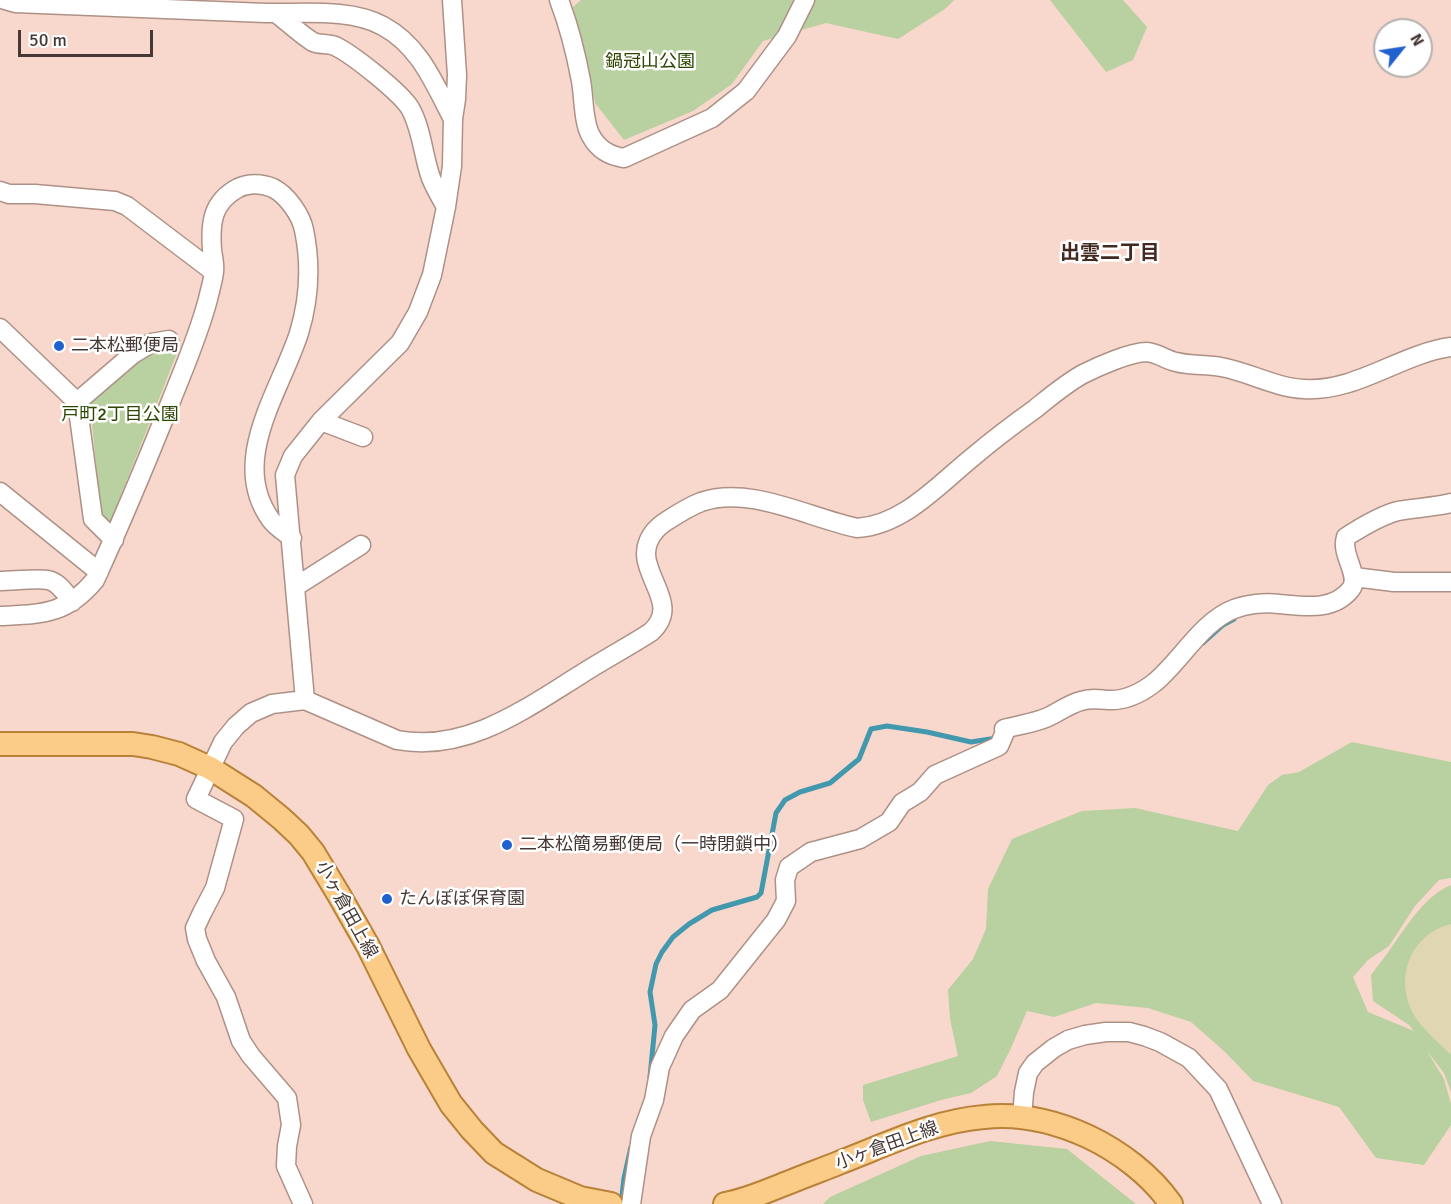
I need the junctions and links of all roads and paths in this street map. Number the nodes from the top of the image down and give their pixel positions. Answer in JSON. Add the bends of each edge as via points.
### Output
{"nodes":[{"id":1,"x":6,"y":0,"type":"edge"},
{"id":2,"x":452,"y":0,"type":"edge"},
{"id":3,"x":559,"y":0,"type":"edge"},
{"id":4,"x":805,"y":0,"type":"edge"},
{"id":5,"x":276,"y":13,"type":"junction"},
{"id":6,"x":453,"y":118,"type":"junction"},
{"id":7,"x":0,"y":191,"type":"edge"},
{"id":8,"x":446,"y":207,"type":"junction"},
{"id":9,"x":214,"y":272,"type":"junction"},
{"id":10,"x":0,"y":328,"type":"edge"},
{"id":11,"x":169,"y":340,"type":"dead end"},
{"id":12,"x":1451,"y":347,"type":"edge"},
{"id":13,"x":77,"y":402,"type":"junction"},
{"id":14,"x":321,"y":421,"type":"junction"},
{"id":15,"x":363,"y":437,"type":"dead end"},
{"id":16,"x":0,"y":492,"type":"edge"},
{"id":17,"x":1447,"y":506,"type":"edge"},
{"id":18,"x":291,"y":538,"type":"junction"},
{"id":19,"x":114,"y":540,"type":"junction"},
{"id":20,"x":361,"y":545,"type":"dead end"},
{"id":21,"x":99,"y":572,"type":"junction"},
{"id":22,"x":1354,"y":577,"type":"junction"},
{"id":23,"x":0,"y":581,"type":"edge"},
{"id":24,"x":1451,"y":582,"type":"edge"},
{"id":25,"x":296,"y":587,"type":"junction"},
{"id":26,"x":72,"y":602,"type":"junction"},
{"id":27,"x":0,"y":616,"type":"edge"},
{"id":28,"x":305,"y":700,"type":"junction"},
{"id":29,"x":0,"y":744,"type":"edge"},
{"id":30,"x":210,"y":768,"type":"junction"},
{"id":31,"x":1022,"y":1118,"type":"junction"},
{"id":32,"x":303,"y":1204,"type":"edge"},
{"id":33,"x":611,"y":1204,"type":"edge"},
{"id":34,"x":631,"y":1204,"type":"edge"},
{"id":35,"x":725,"y":1204,"type":"edge"},
{"id":36,"x":1172,"y":1204,"type":"edge"},
{"id":37,"x":1272,"y":1204,"type":"edge"}],
"edges":[{"from":1,"to":5,"type":"street"},
{"from":2,"to":6,"type":"street","via":[[457,75]]},
{"from":3,"to":4,"type":"street","via":[[581,81],[589,134],[606,152],[624,158],[712,118],[746,91],[787,36]]},
{"from":5,"to":6,"type":"street","via":[[347,15],[382,26],[411,47]]},
{"from":5,"to":8,"type":"street","via":[[315,43],[331,45],[356,59],[408,105],[431,178]]},
{"from":6,"to":8,"type":"street"},
{"from":7,"to":9,"type":"street","via":[[115,201]]},
{"from":8,"to":14,"type":"street","via":[[432,275],[418,312],[400,343]]},
{"from":9,"to":18,"type":"street","via":[[212,224],[223,198],[244,185],[256,184],[273,188],[289,201],[302,220],[307,247],[306,305],[258,435],[253,470],[258,500],[272,522]]},
{"from":9,"to":19,"type":"street","via":[[192,348]]},
{"from":10,"to":13,"type":"street"},
{"from":11,"to":13,"type":"street","via":[[151,343],[133,354]]},
{"from":12,"to":28,"type":"street","via":[[1422,354],[1355,382],[1307,389],[1222,367],[1175,362],[1146,352],[1130,356],[1101,366],[1063,387],[909,510],[867,528],[739,496],[701,502],[678,514],[659,526],[646,546],[648,566],[663,611],[656,628],[494,726],[457,739],[410,742]]},
{"from":13,"to":19,"type":"street","via":[[93,519]]},
{"from":14,"to":15,"type":"street"},
{"from":14,"to":18,"type":"street","via":[[293,456],[285,475]]},
{"from":16,"to":21,"type":"street"},
{"from":17,"to":22,"type":"street","via":[[1395,512],[1346,537],[1344,548]]},
{"from":18,"to":25,"type":"street"},
{"from":19,"to":21,"type":"street"},
{"from":20,"to":25,"type":"street"},
{"from":21,"to":26,"type":"street","via":[[84,594]]},
{"from":22,"to":24,"type":"street"},
{"from":22,"to":34,"type":"street","via":[[1352,588],[1329,604],[1252,604],[1234,609],[1216,619],[1153,684],[1121,699],[1078,701],[1046,718],[1004,729],[1002,739],[935,775],[903,803],[889,822],[860,839],[811,852],[789,867],[786,901],[776,920],[720,990],[692,1010],[674,1036],[660,1066],[654,1100],[640,1136]]},
{"from":23,"to":26,"type":"street","via":[[47,580],[61,588]]},
{"from":25,"to":28,"type":"street"},
{"from":26,"to":27,"type":"street","via":[[42,614]]},
{"from":28,"to":30,"type":"street","via":[[272,704],[251,713],[223,742]]},
{"from":29,"to":30,"type":"main road","name":"小ヶ倉田上線","via":[[132,744],[179,754]]},
{"from":30,"to":32,"type":"street","via":[[196,799],[234,819],[215,888],[195,928],[197,939],[226,997],[241,1041],[287,1098],[291,1125],[286,1166]]},
{"from":30,"to":33,"type":"main road","name":"小ヶ倉田上線","via":[[254,796],[314,852],[368,946],[418,1049],[472,1130],[494,1153],[537,1180],[580,1198]]},
{"from":31,"to":35,"type":"main road","name":"小ヶ倉田上線","via":[[985,1116],[925,1130]]},
{"from":31,"to":36,"type":"main road","name":"小ヶ倉田上線","via":[[1069,1128],[1101,1143],[1134,1166]]},
{"from":31,"to":37,"type":"street","via":[[1028,1073],[1054,1048],[1085,1035],[1144,1035],[1189,1058],[1218,1089]]}]}
